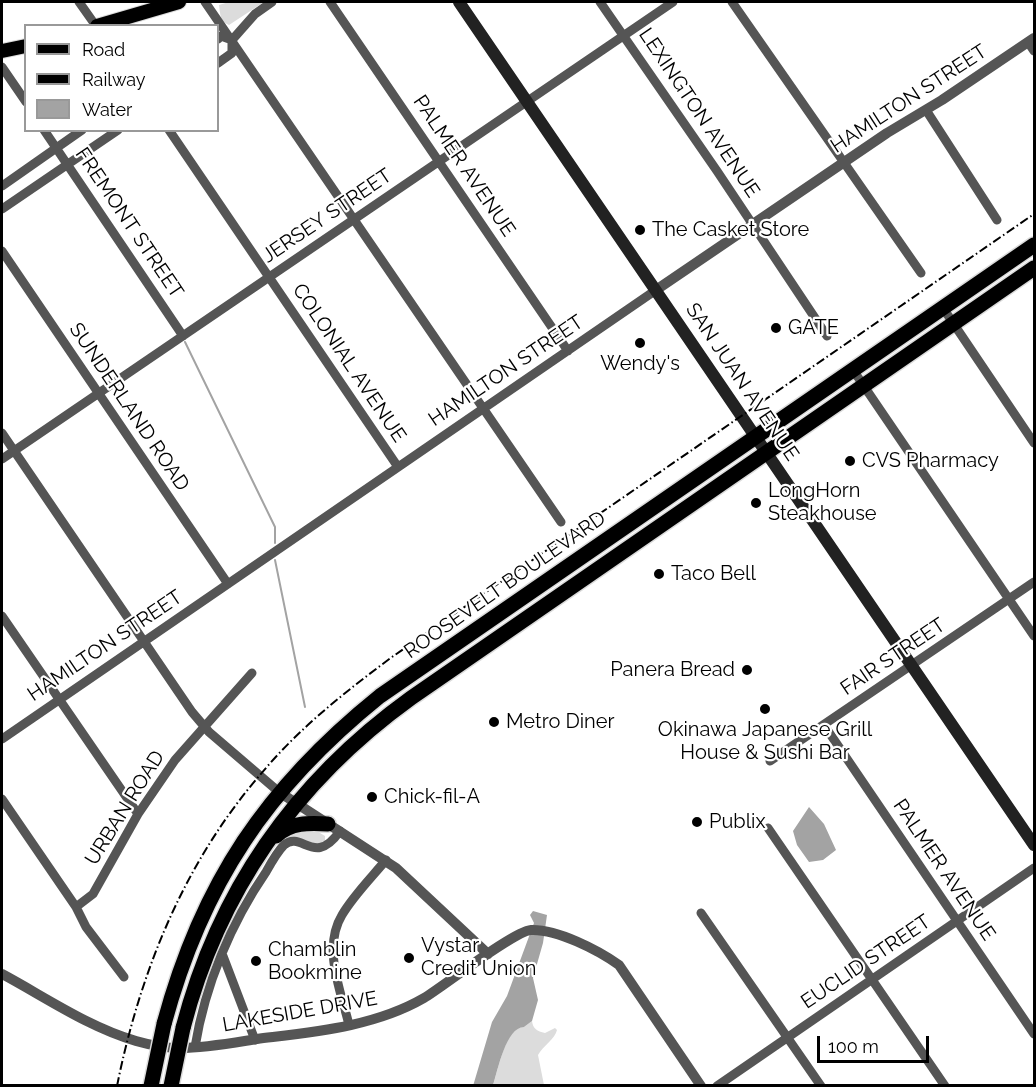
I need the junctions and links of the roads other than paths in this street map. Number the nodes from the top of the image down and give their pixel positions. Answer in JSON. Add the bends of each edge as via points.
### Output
{"nodes":[{"id":1,"x":79,"y":2,"type":"edge"},
{"id":2,"x":179,"y":2,"type":"edge"},
{"id":3,"x":205,"y":2,"type":"edge"},
{"id":4,"x":272,"y":2,"type":"edge"},
{"id":5,"x":330,"y":2,"type":"edge"},
{"id":6,"x":459,"y":2,"type":"edge"},
{"id":7,"x":600,"y":2,"type":"edge"},
{"id":8,"x":673,"y":2,"type":"edge"},
{"id":9,"x":732,"y":2,"type":"edge"},
{"id":10,"x":96,"y":24,"type":"edge"},
{"id":11,"x":104,"y":24,"type":"edge"},
{"id":12,"x":623,"y":34,"type":"junction"},
{"id":13,"x":219,"y":38,"type":"edge"},
{"id":14,"x":232,"y":40,"type":"junction"},
{"id":15,"x":1032,"y":44,"type":"edge"},
{"id":16,"x":24,"y":46,"type":"edge"},
{"id":17,"x":2,"y":51,"type":"edge"},
{"id":18,"x":219,"y":62,"type":"edge"},
{"id":19,"x":2,"y":67,"type":"edge"},
{"id":20,"x":24,"y":99,"type":"edge"},
{"id":21,"x":526,"y":101,"type":"junction"},
{"id":22,"x":926,"y":110,"type":"junction"},
{"id":23,"x":45,"y":132,"type":"edge"},
{"id":24,"x":79,"y":132,"type":"edge"},
{"id":25,"x":115,"y":132,"type":"edge"},
{"id":26,"x":170,"y":132,"type":"edge"},
{"id":27,"x":56,"y":149,"type":"junction"},
{"id":28,"x":438,"y":162,"type":"junction"},
{"id":29,"x":844,"y":162,"type":"junction"},
{"id":30,"x":67,"y":164,"type":"junction"},
{"id":31,"x":2,"y":186,"type":"edge"},
{"id":32,"x":2,"y":209,"type":"edge"},
{"id":33,"x":354,"y":220,"type":"junction"},
{"id":34,"x":998,"y":220,"type":"dead end"},
{"id":35,"x":752,"y":225,"type":"junction"},
{"id":36,"x":1035,"y":245,"type":"edge"},
{"id":37,"x":2,"y":251,"type":"edge"},
{"id":38,"x":1021,"y":254,"type":"junction"},
{"id":39,"x":1034,"y":271,"type":"edge"},
{"id":40,"x":921,"y":273,"type":"dead end"},
{"id":41,"x":269,"y":278,"type":"junction"},
{"id":42,"x":656,"y":290,"type":"junction"},
{"id":43,"x":943,"y":308,"type":"junction"},
{"id":44,"x":953,"y":325,"type":"junction"},
{"id":45,"x":183,"y":336,"type":"junction"},
{"id":46,"x":826,"y":336,"type":"dead end"},
{"id":47,"x":568,"y":351,"type":"junction"},
{"id":48,"x":853,"y":370,"type":"junction"},
{"id":49,"x":863,"y":386,"type":"junction"},
{"id":50,"x":99,"y":394,"type":"junction"},
{"id":51,"x":483,"y":408,"type":"junction"},
{"id":52,"x":2,"y":433,"type":"edge"},
{"id":53,"x":756,"y":437,"type":"junction"},
{"id":54,"x":1035,"y":443,"type":"edge"},
{"id":55,"x":13,"y":451,"type":"junction"},
{"id":56,"x":767,"y":453,"type":"junction"},
{"id":57,"x":2,"y":459,"type":"edge"},
{"id":58,"x":398,"y":467,"type":"junction"},
{"id":59,"x":663,"y":501,"type":"junction"},
{"id":60,"x":561,"y":522,"type":"dead end"},
{"id":61,"x":608,"y":562,"type":"junction"},
{"id":62,"x":1035,"y":582,"type":"edge"},
{"id":63,"x":228,"y":584,"type":"junction"},
{"id":64,"x":1009,"y":599,"type":"junction"},
{"id":65,"x":2,"y":616,"type":"edge"},
{"id":66,"x":1035,"y":636,"type":"edge"},
{"id":67,"x":144,"y":641,"type":"junction"},
{"id":68,"x":436,"y":657,"type":"junction"},
{"id":69,"x":912,"y":666,"type":"junction"},
{"id":70,"x":252,"y":673,"type":"dead end"},
{"id":71,"x":380,"y":696,"type":"junction"},
{"id":72,"x":411,"y":698,"type":"junction"},
{"id":73,"x":58,"y":700,"type":"junction"},
{"id":74,"x":824,"y":725,"type":"junction"},
{"id":75,"x":204,"y":726,"type":"junction"},
{"id":76,"x":2,"y":739,"type":"edge"},
{"id":77,"x":770,"y":761,"type":"dead end"},
{"id":78,"x":279,"y":792,"type":"junction"},
{"id":79,"x":2,"y":799,"type":"edge"},
{"id":80,"x":296,"y":804,"type":"junction"},
{"id":81,"x":138,"y":814,"type":"junction"},
{"id":82,"x":334,"y":827,"type":"junction"},
{"id":83,"x":768,"y":828,"type":"dead end"},
{"id":84,"x":1035,"y":845,"type":"edge"},
{"id":85,"x":265,"y":846,"type":"junction"},
{"id":86,"x":386,"y":860,"type":"junction"},
{"id":87,"x":1035,"y":868,"type":"edge"},
{"id":88,"x":76,"y":907,"type":"junction"},
{"id":89,"x":701,"y":913,"type":"dead end"},
{"id":90,"x":957,"y":921,"type":"junction"},
{"id":91,"x":488,"y":954,"type":"junction"},
{"id":92,"x":223,"y":956,"type":"junction"},
{"id":93,"x":2,"y":974,"type":"edge"},
{"id":94,"x":124,"y":977,"type":"dead end"},
{"id":95,"x":873,"y":979,"type":"junction"},
{"id":96,"x":349,"y":1025,"type":"junction"},
{"id":97,"x":1035,"y":1034,"type":"edge"},
{"id":98,"x":788,"y":1037,"type":"junction"},
{"id":99,"x":255,"y":1040,"type":"junction"},
{"id":100,"x":195,"y":1047,"type":"junction"},
{"id":101,"x":151,"y":1086,"type":"edge"},
{"id":102,"x":171,"y":1086,"type":"edge"},
{"id":103,"x":701,"y":1086,"type":"edge"},
{"id":104,"x":717,"y":1086,"type":"edge"},
{"id":105,"x":821,"y":1086,"type":"edge"},
{"id":106,"x":945,"y":1086,"type":"edge"}],
"edges":[{"from":1,"to":10,"type":"street"},
{"from":2,"to":11,"type":"main road"},
{"from":3,"to":14,"type":"street"},
{"from":4,"to":14,"type":"street","via":[[255,14]]},
{"from":5,"to":28,"type":"street","name":"PALMER AVENUE"},
{"from":6,"to":21,"type":"main road","name":"SAN JUAN AVENUE"},
{"from":7,"to":12,"type":"street","name":"LEXINGTON AVENUE"},
{"from":8,"to":12,"type":"street","name":"JERSEY STREET"},
{"from":9,"to":29,"type":"street"},
{"from":12,"to":21,"type":"street","name":"JERSEY STREET"},
{"from":12,"to":35,"type":"street","name":"LEXINGTON AVENUE"},
{"from":13,"to":14,"type":"street"},
{"from":14,"to":18,"type":"street","via":[[232,53]]},
{"from":14,"to":33,"type":"street"},
{"from":15,"to":22,"type":"street","name":"HAMILTON STREET"},
{"from":16,"to":17,"type":"main road"},
{"from":19,"to":20,"type":"street"},
{"from":21,"to":28,"type":"street","name":"JERSEY STREET"},
{"from":21,"to":42,"type":"main road","name":"SAN JUAN AVENUE"},
{"from":22,"to":29,"type":"street","name":"HAMILTON STREET"},
{"from":22,"to":34,"type":"street"},
{"from":23,"to":27,"type":"street","name":"FREMONT STREET"},
{"from":24,"to":27,"type":"street"},
{"from":25,"to":30,"type":"street"},
{"from":26,"to":41,"type":"street","name":"COLONIAL AVENUE"},
{"from":27,"to":30,"type":"street","name":"FREMONT STREET"},
{"from":27,"to":31,"type":"street"},
{"from":28,"to":33,"type":"street","name":"JERSEY STREET"},
{"from":28,"to":47,"type":"street","name":"PALMER AVENUE"},
{"from":29,"to":35,"type":"street","name":"HAMILTON STREET"},
{"from":29,"to":40,"type":"street"},
{"from":30,"to":32,"type":"street"},
{"from":30,"to":45,"type":"street","name":"FREMONT STREET"},
{"from":33,"to":41,"type":"street","name":"JERSEY STREET"},
{"from":33,"to":51,"type":"street"},
{"from":35,"to":42,"type":"street","name":"HAMILTON STREET"},
{"from":35,"to":46,"type":"street","name":"LEXINGTON AVENUE"},
{"from":36,"to":38,"type":"highway","name":"ROOSEVELT BOULEVARD"},
{"from":37,"to":50,"type":"street","name":"SUNDERLAND ROAD"},
{"from":38,"to":39,"type":"street"},
{"from":38,"to":43,"type":"highway","name":"ROOSEVELT BOULEVARD"},
{"from":39,"to":44,"type":"highway","name":"ROOSEVELT BOULEVARD"},
{"from":41,"to":45,"type":"street","name":"JERSEY STREET"},
{"from":41,"to":58,"type":"street","name":"COLONIAL AVENUE"},
{"from":42,"to":47,"type":"street","name":"HAMILTON STREET"},
{"from":42,"to":53,"type":"main road","name":"SAN JUAN AVENUE"},
{"from":43,"to":44,"type":"street"},
{"from":43,"to":48,"type":"highway","name":"ROOSEVELT BOULEVARD"},
{"from":44,"to":49,"type":"highway","name":"ROOSEVELT BOULEVARD"},
{"from":44,"to":54,"type":"street"},
{"from":45,"to":50,"type":"street","name":"JERSEY STREET"},
{"from":47,"to":51,"type":"street","name":"HAMILTON STREET"},
{"from":48,"to":49,"type":"street"},
{"from":48,"to":53,"type":"highway","name":"ROOSEVELT BOULEVARD"},
{"from":49,"to":56,"type":"highway","name":"ROOSEVELT BOULEVARD"},
{"from":49,"to":64,"type":"street"},
{"from":50,"to":55,"type":"street","name":"JERSEY STREET"},
{"from":50,"to":63,"type":"street","name":"SUNDERLAND ROAD"},
{"from":51,"to":58,"type":"street","name":"HAMILTON STREET"},
{"from":51,"to":60,"type":"street"},
{"from":52,"to":55,"type":"street"},
{"from":53,"to":56,"type":"main road","name":"SAN JUAN AVENUE"},
{"from":53,"to":59,"type":"highway","name":"ROOSEVELT BOULEVARD"},
{"from":55,"to":57,"type":"street","name":"JERSEY STREET"},
{"from":55,"to":67,"type":"street"},
{"from":56,"to":61,"type":"highway","name":"ROOSEVELT BOULEVARD"},
{"from":56,"to":69,"type":"main road","name":"SAN JUAN AVENUE"},
{"from":58,"to":63,"type":"street","name":"HAMILTON STREET"},
{"from":59,"to":61,"type":"highway","via":[[650,520],[614,546]]},
{"from":59,"to":68,"type":"highway","name":"ROOSEVELT BOULEVARD"},
{"from":61,"to":72,"type":"highway","name":"ROOSEVELT BOULEVARD"},
{"from":62,"to":64,"type":"street","name":"FAIR STREET"},
{"from":63,"to":67,"type":"street","name":"HAMILTON STREET"},
{"from":64,"to":66,"type":"street"},
{"from":64,"to":69,"type":"street","name":"FAIR STREET"},
{"from":65,"to":73,"type":"street"},
{"from":67,"to":73,"type":"street","name":"HAMILTON STREET"},
{"from":67,"to":75,"type":"street"},
{"from":68,"to":71,"type":"highway","name":"ROOSEVELT BOULEVARD"},
{"from":68,"to":72,"type":"highway","via":[[413,684]]},
{"from":69,"to":74,"type":"street","name":"FAIR STREET"},
{"from":69,"to":84,"type":"main road","name":"SAN JUAN AVENUE"},
{"from":70,"to":75,"type":"street","name":"URBAN ROAD"},
{"from":71,"to":72,"type":"highway","via":[[399,694]]},
{"from":71,"to":78,"type":"highway","name":"ROOSEVELT BOULEVARD","via":[[317,750]]},
{"from":72,"to":80,"type":"highway","name":"ROOSEVELT BOULEVARD","via":[[355,742]]},
{"from":73,"to":76,"type":"street","name":"HAMILTON STREET"},
{"from":73,"to":81,"type":"street"},
{"from":74,"to":77,"type":"street","name":"FAIR STREET"},
{"from":74,"to":90,"type":"street","name":"PALMER AVENUE"},
{"from":75,"to":78,"type":"street"},
{"from":75,"to":81,"type":"street","name":"URBAN ROAD"},
{"from":78,"to":80,"type":"street"},
{"from":78,"to":101,"type":"highway","name":"ROOSEVELT BOULEVARD","bridge":true,"via":[[247,835],[214,891],[186,956],[164,1024]]},
{"from":79,"to":88,"type":"street"},
{"from":80,"to":82,"type":"street"},
{"from":80,"to":85,"type":"highway","name":"ROOSEVELT BOULEVARD"},
{"from":81,"to":88,"type":"street","name":"URBAN ROAD","via":[[93,894]]},
{"from":82,"to":85,"type":"highway","via":[[311,823],[289,827]]},
{"from":82,"to":86,"type":"street"},
{"from":82,"to":92,"type":"street","via":[[325,847],[318,849],[296,842],[284,846],[245,903]]},
{"from":83,"to":95,"type":"street"},
{"from":85,"to":102,"type":"highway","name":"ROOSEVELT BOULEVARD","bridge":true,"via":[[238,888],[203,961]]},
{"from":86,"to":91,"type":"street"},
{"from":86,"to":96,"type":"street","via":[[343,913],[334,934],[335,968]]},
{"from":87,"to":90,"type":"street","name":"EUCLID STREET"},
{"from":88,"to":94,"type":"street","via":[[86,927]]},
{"from":89,"to":98,"type":"street"},
{"from":90,"to":95,"type":"street","name":"EUCLID STREET"},
{"from":90,"to":97,"type":"street","name":"PALMER AVENUE"},
{"from":91,"to":96,"type":"street","name":"LAKESIDE DRIVE","via":[[407,1007]]},
{"from":91,"to":103,"type":"street","name":"LAKESIDE DRIVE","via":[[531,930],[569,939],[609,958],[619,965]]},
{"from":92,"to":99,"type":"street"},
{"from":92,"to":100,"type":"street"},
{"from":93,"to":100,"type":"street","name":"LAKESIDE DRIVE","via":[[106,1030],[136,1041]]},
{"from":95,"to":98,"type":"street","name":"EUCLID STREET"},
{"from":95,"to":106,"type":"street"},
{"from":96,"to":99,"type":"street","name":"LAKESIDE DRIVE"},
{"from":98,"to":104,"type":"street","name":"EUCLID STREET"},
{"from":98,"to":105,"type":"street"},
{"from":99,"to":100,"type":"street","name":"LAKESIDE DRIVE"}]}
